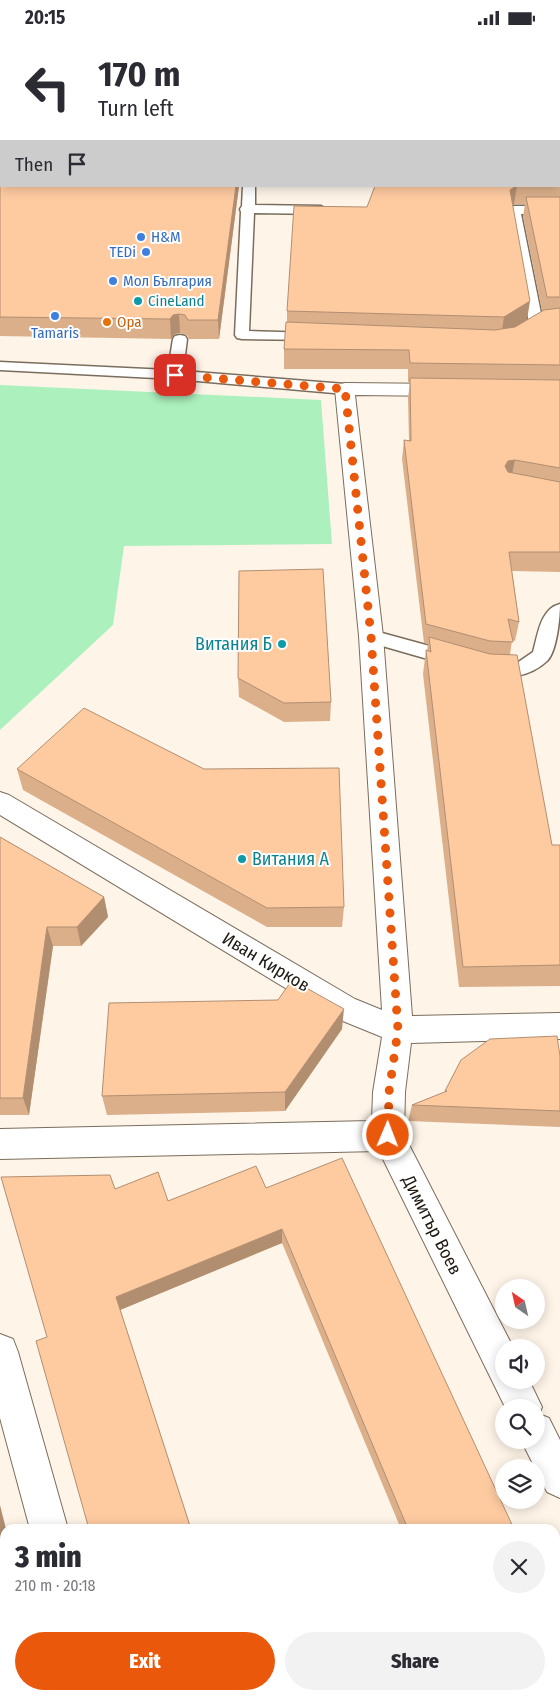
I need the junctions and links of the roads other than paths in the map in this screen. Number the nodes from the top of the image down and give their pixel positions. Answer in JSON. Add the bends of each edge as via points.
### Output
{"nodes":[{"id":1,"x":249,"y":187,"type":"edge"},
{"id":2,"x":246,"y":209,"type":"junction"},
{"id":3,"x":330,"y":210,"type":"edge"},
{"id":4,"x":560,"y":210,"type":"edge"},
{"id":5,"x":551,"y":322,"type":"edge"},
{"id":6,"x":536,"y":323,"type":"junction"},
{"id":7,"x":520,"y":333,"type":"edge"},
{"id":8,"x":329,"y":338,"type":"edge"},
{"id":9,"x":180,"y":339,"type":"edge"},
{"id":10,"x":0,"y":366,"type":"edge"},
{"id":11,"x":175,"y":375,"type":"junction"},
{"id":12,"x":345,"y":389,"type":"junction"},
{"id":13,"x":462,"y":391,"type":"edge"},
{"id":14,"x":560,"y":610,"type":"edge"},
{"id":15,"x":371,"y":636,"type":"junction"},
{"id":16,"x":0,"y":802,"type":"edge"},
{"id":17,"x":560,"y":1026,"type":"edge"},
{"id":18,"x":398,"y":1030,"type":"junction"},
{"id":19,"x":388,"y":1135,"type":"junction"},
{"id":20,"x":0,"y":1144,"type":"edge"},
{"id":21,"x":495,"y":1349,"type":"edge"},
{"id":22,"x":0,"y":1353,"type":"edge"},
{"id":23,"x":545,"y":1449,"type":"edge"},
{"id":24,"x":560,"y":1479,"type":"edge"},
{"id":25,"x":48,"y":1524,"type":"edge"}],
"edges":[{"from":1,"to":2,"type":"lane"},
{"from":2,"to":3,"type":"lane"},
{"from":2,"to":8,"type":"lane","via":[[242,335]]},
{"from":4,"to":6,"type":"lane","via":[[514,210]]},
{"from":5,"to":6,"type":"lane"},
{"from":6,"to":7,"type":"lane"},
{"from":9,"to":11,"type":"lane"},
{"from":10,"to":11,"type":"lane"},
{"from":11,"to":12,"type":"lane"},
{"from":12,"to":13,"type":"street"},
{"from":12,"to":15,"type":"street","name":"Димитър Воев"},
{"from":14,"to":15,"type":"lane","via":[[552,618],[541,656],[520,670],[505,671],[473,665]]},
{"from":15,"to":18,"type":"street","name":"Димитър Воев"},
{"from":16,"to":18,"type":"street","name":"Иван Кирков","via":[[344,1008]]},
{"from":17,"to":18,"type":"street","name":"Иван Кирков"},
{"from":18,"to":19,"type":"street","name":"Димитър Воев","via":[[389,1092]]},
{"from":19,"to":20,"type":"street"},
{"from":19,"to":21,"type":"street","name":"Димитър Воев"},
{"from":22,"to":25,"type":"street"},
{"from":23,"to":24,"type":"street"}]}
